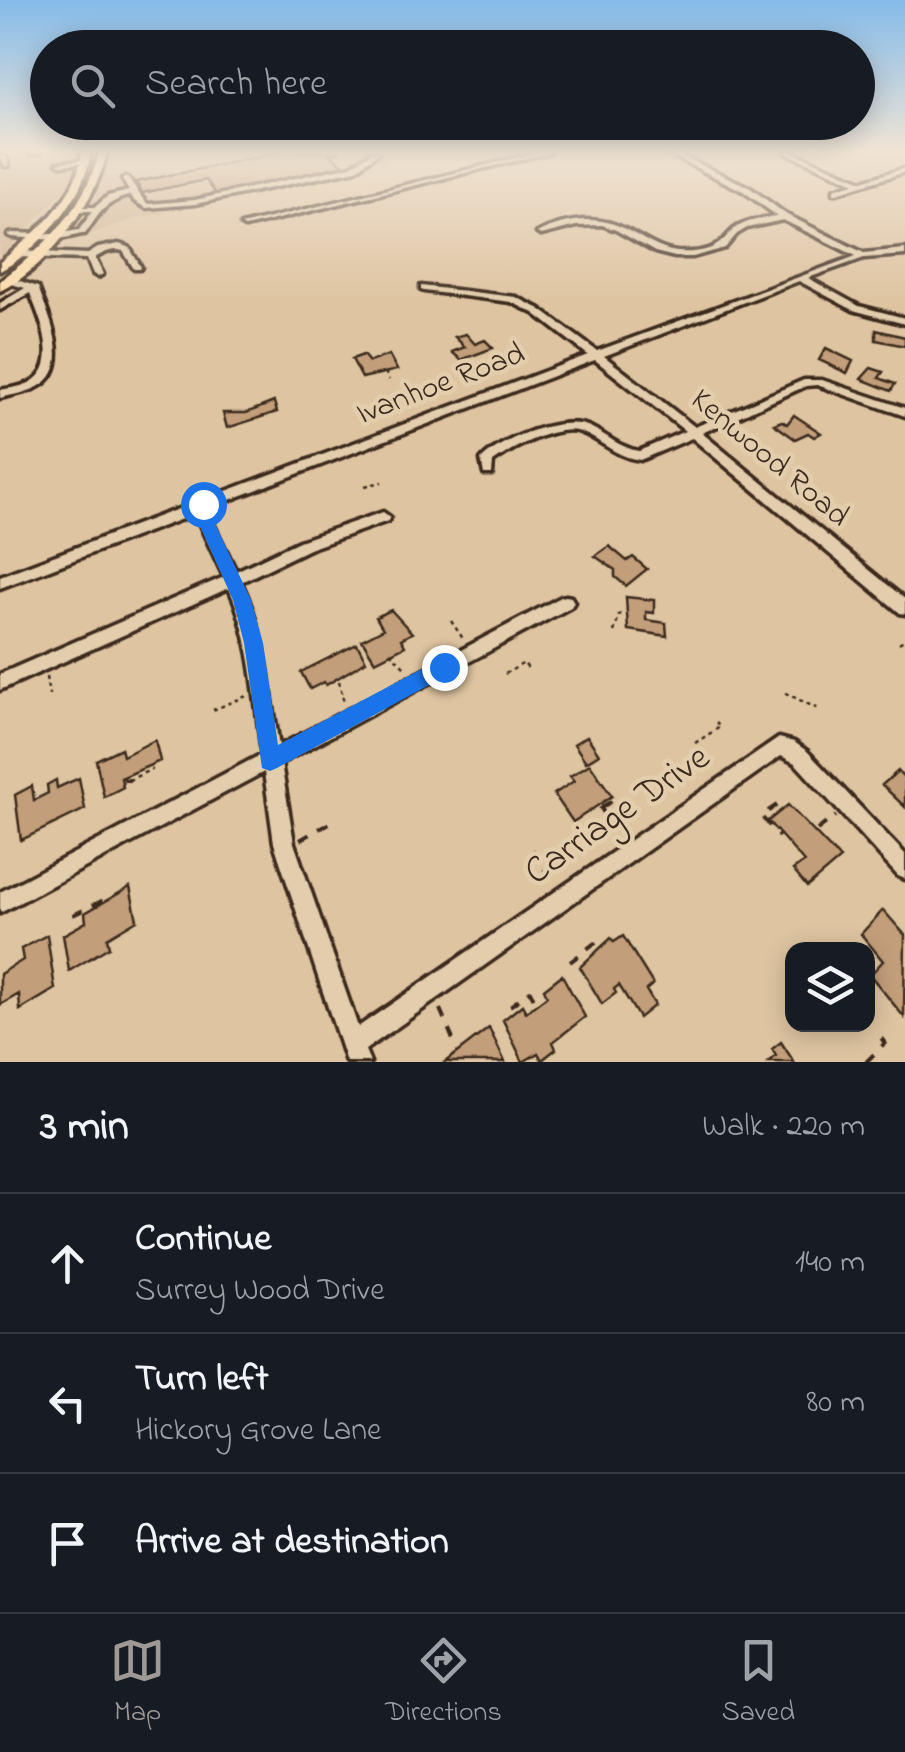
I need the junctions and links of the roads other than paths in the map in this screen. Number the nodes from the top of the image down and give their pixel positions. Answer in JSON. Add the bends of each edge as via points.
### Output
{"nodes":[{"id":1,"x":64,"y":202,"type":"edge"},
{"id":2,"x":81,"y":202,"type":"edge"},
{"id":3,"x":106,"y":202,"type":"edge"},
{"id":4,"x":142,"y":202,"type":"edge"},
{"id":5,"x":197,"y":202,"type":"edge"},
{"id":6,"x":342,"y":202,"type":"edge"},
{"id":7,"x":764,"y":202,"type":"edge"},
{"id":8,"x":98,"y":208,"type":"junction"},
{"id":9,"x":76,"y":209,"type":"junction"},
{"id":10,"x":784,"y":216,"type":"junction"},
{"id":11,"x":245,"y":225,"type":"dead end"},
{"id":12,"x":541,"y":232,"type":"dead end"},
{"id":13,"x":12,"y":236,"type":"dead end"},
{"id":14,"x":57,"y":236,"type":"junction"},
{"id":15,"x":37,"y":237,"type":"junction"},
{"id":16,"x":905,"y":252,"type":"edge"},
{"id":17,"x":40,"y":256,"type":"junction"},
{"id":18,"x":863,"y":256,"type":"junction"},
{"id":19,"x":9,"y":258,"type":"edge"},
{"id":20,"x":90,"y":258,"type":"junction"},
{"id":21,"x":138,"y":267,"type":"dead end"},
{"id":22,"x":0,"y":268,"type":"edge"},
{"id":23,"x":98,"y":274,"type":"dead end"},
{"id":24,"x":800,"y":278,"type":"junction"},
{"id":25,"x":4,"y":284,"type":"edge"},
{"id":26,"x":33,"y":287,"type":"junction"},
{"id":27,"x":424,"y":288,"type":"dead end"},
{"id":28,"x":0,"y":307,"type":"edge"},
{"id":29,"x":905,"y":320,"type":"edge"},
{"id":30,"x":596,"y":354,"type":"junction"},
{"id":31,"x":0,"y":394,"type":"edge"},
{"id":32,"x":905,"y":412,"type":"edge"},
{"id":33,"x":695,"y":432,"type":"junction"},
{"id":34,"x":488,"y":471,"type":"dead end"},
{"id":35,"x":198,"y":506,"type":"junction"},
{"id":36,"x":383,"y":517,"type":"dead end"},
{"id":37,"x":233,"y":580,"type":"junction"},
{"id":38,"x":0,"y":582,"type":"edge"},
{"id":39,"x":566,"y":602,"type":"dead end"},
{"id":40,"x":905,"y":608,"type":"edge"},
{"id":41,"x":0,"y":682,"type":"edge"},
{"id":42,"x":270,"y":760,"type":"junction"},
{"id":43,"x":905,"y":869,"type":"edge"},
{"id":44,"x":0,"y":903,"type":"edge"},
{"id":45,"x":355,"y":1053,"type":"edge"}],
"edges":[{"from":1,"to":15,"type":"main road"},
{"from":2,"to":9,"type":"main road"},
{"from":3,"to":8,"type":"street"},
{"from":4,"to":5,"type":"street"},
{"from":6,"to":11,"type":"street"},
{"from":7,"to":10,"type":"street"},
{"from":8,"to":9,"type":"street"},
{"from":8,"to":14,"type":"street","via":[[82,232]]},
{"from":9,"to":14,"type":"main road"},
{"from":10,"to":12,"type":"street","via":[[746,226],[722,246],[696,254],[654,250],[597,222]]},
{"from":10,"to":18,"type":"street"},
{"from":13,"to":15,"type":"street"},
{"from":14,"to":15,"type":"street"},
{"from":14,"to":17,"type":"main road"},
{"from":15,"to":19,"type":"main road"},
{"from":16,"to":18,"type":"street","name":"Ivanhoe Road"},
{"from":17,"to":19,"type":"street"},
{"from":17,"to":20,"type":"street"},
{"from":17,"to":25,"type":"main road"},
{"from":18,"to":24,"type":"street","name":"Ivanhoe Road"},
{"from":19,"to":22,"type":"main road"},
{"from":20,"to":21,"type":"street","via":[[119,247]]},
{"from":20,"to":23,"type":"street"},
{"from":24,"to":29,"type":"street","via":[[856,308]]},
{"from":24,"to":30,"type":"street","name":"Ivanhoe Road"},
{"from":25,"to":26,"type":"street"},
{"from":26,"to":28,"type":"street"},
{"from":26,"to":31,"type":"street","via":[[53,359],[50,374]]},
{"from":27,"to":30,"type":"street","name":"Kenwood Road","via":[[512,299]]},
{"from":30,"to":33,"type":"street","name":"Kenwood Road"},
{"from":30,"to":35,"type":"street","name":"Ivanhoe Road"},
{"from":32,"to":33,"type":"street","via":[[804,383]]},
{"from":33,"to":34,"type":"street","via":[[634,456],[565,425],[496,452],[487,460]]},
{"from":33,"to":40,"type":"street","name":"Kenwood Road"},
{"from":35,"to":37,"type":"street"},
{"from":35,"to":38,"type":"street","name":"Ivanhoe Road"},
{"from":36,"to":37,"type":"street","via":[[304,544]]},
{"from":37,"to":41,"type":"street"},
{"from":37,"to":42,"type":"street","via":[[257,659]]},
{"from":39,"to":42,"type":"street"},
{"from":42,"to":44,"type":"street"},
{"from":42,"to":45,"type":"street","via":[[284,843]]},
{"from":43,"to":45,"type":"street","name":"Carriage Drive","via":[[801,757],[779,747]]}]}
